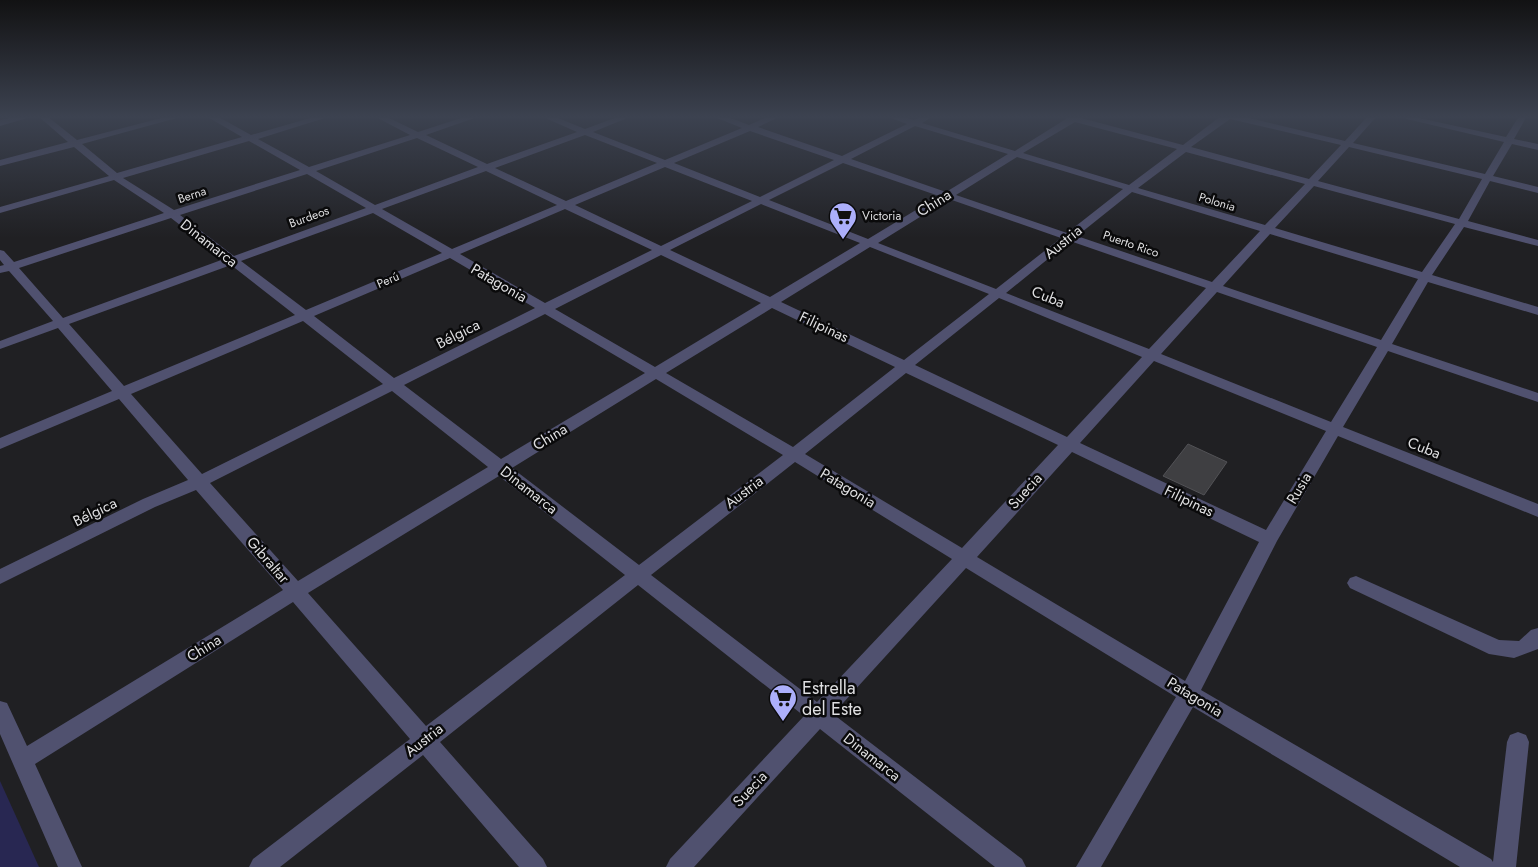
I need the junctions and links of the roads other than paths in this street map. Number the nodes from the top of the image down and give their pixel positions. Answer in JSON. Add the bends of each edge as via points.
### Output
{"nodes":[{"id":1,"x":25,"y":156,"type":"edge"},
{"id":2,"x":92,"y":156,"type":"edge"},
{"id":3,"x":187,"y":156,"type":"edge"},
{"id":4,"x":284,"y":156,"type":"edge"},
{"id":5,"x":351,"y":156,"type":"edge"},
{"id":6,"x":464,"y":156,"type":"edge"},
{"id":7,"x":519,"y":156,"type":"edge"},
{"id":8,"x":646,"y":156,"type":"edge"},
{"id":9,"x":683,"y":156,"type":"edge"},
{"id":10,"x":833,"y":156,"type":"edge"},
{"id":11,"x":850,"y":156,"type":"edge"},
{"id":12,"x":1011,"y":156,"type":"edge"},
{"id":13,"x":1023,"y":156,"type":"edge"},
{"id":14,"x":1174,"y":156,"type":"edge"},
{"id":15,"x":1216,"y":156,"type":"edge"},
{"id":16,"x":1337,"y":156,"type":"edge"},
{"id":17,"x":1397,"y":156,"type":"edge"},
{"id":18,"x":1501,"y":156,"type":"edge"},
{"id":19,"x":843,"y":160,"type":"junction"},
{"id":20,"x":0,"y":163,"type":"edge"},
{"id":21,"x":665,"y":164,"type":"junction"},
{"id":22,"x":488,"y":168,"type":"junction"},
{"id":23,"x":308,"y":170,"type":"junction"},
{"id":24,"x":116,"y":177,"type":"junction"},
{"id":25,"x":1488,"y":178,"type":"junction"},
{"id":26,"x":1311,"y":182,"type":"junction"},
{"id":27,"x":1132,"y":189,"type":"junction"},
{"id":28,"x":1538,"y":190,"type":"edge"},
{"id":29,"x":946,"y":196,"type":"junction"},
{"id":30,"x":759,"y":201,"type":"junction"},
{"id":31,"x":567,"y":206,"type":"junction"},
{"id":32,"x":372,"y":208,"type":"junction"},
{"id":33,"x":0,"y":210,"type":"edge"},
{"id":34,"x":172,"y":214,"type":"junction"},
{"id":35,"x":1462,"y":222,"type":"junction"},
{"id":36,"x":1266,"y":229,"type":"junction"},
{"id":37,"x":1069,"y":237,"type":"junction"},
{"id":38,"x":869,"y":243,"type":"junction"},
{"id":39,"x":1538,"y":243,"type":"edge"},
{"id":40,"x":662,"y":250,"type":"junction"},
{"id":41,"x":449,"y":254,"type":"junction"},
{"id":42,"x":231,"y":260,"type":"junction"},
{"id":43,"x":4,"y":263,"type":"edge"},
{"id":44,"x":1426,"y":276,"type":"junction"},
{"id":45,"x":1216,"y":288,"type":"junction"},
{"id":46,"x":999,"y":294,"type":"junction"},
{"id":47,"x":772,"y":302,"type":"junction"},
{"id":48,"x":544,"y":309,"type":"junction"},
{"id":49,"x":1538,"y":311,"type":"edge"},
{"id":50,"x":304,"y":316,"type":"junction"},
{"id":51,"x":62,"y":322,"type":"junction"},
{"id":52,"x":0,"y":344,"type":"edge"},
{"id":53,"x":1385,"y":345,"type":"junction"},
{"id":54,"x":1150,"y":356,"type":"junction"},
{"id":55,"x":905,"y":366,"type":"junction"},
{"id":56,"x":654,"y":374,"type":"junction"},
{"id":57,"x":392,"y":385,"type":"junction"},
{"id":58,"x":121,"y":393,"type":"junction"},
{"id":59,"x":1538,"y":398,"type":"edge"},
{"id":60,"x":1335,"y":429,"type":"junction"},
{"id":61,"x":0,"y":444,"type":"edge"},
{"id":62,"x":1068,"y":444,"type":"junction"},
{"id":63,"x":792,"y":454,"type":"junction"},
{"id":64,"x":499,"y":467,"type":"junction"},
{"id":65,"x":199,"y":482,"type":"junction"},
{"id":66,"x":1538,"y":511,"type":"edge"},
{"id":67,"x":1269,"y":539,"type":"junction"},
{"id":68,"x":964,"y":558,"type":"junction"},
{"id":69,"x":637,"y":574,"type":"junction"},
{"id":70,"x":0,"y":577,"type":"edge"},
{"id":71,"x":1356,"y":583,"type":"dead end"},
{"id":72,"x":295,"y":592,"type":"junction"},
{"id":73,"x":1538,"y":636,"type":"edge"},
{"id":74,"x":1189,"y":694,"type":"junction"},
{"id":75,"x":0,"y":710,"type":"edge"},
{"id":76,"x":818,"y":716,"type":"junction"},
{"id":77,"x":425,"y":740,"type":"junction"},
{"id":78,"x":1518,"y":742,"type":"dead end"},
{"id":79,"x":23,"y":760,"type":"junction"},
{"id":80,"x":70,"y":867,"type":"edge"},
{"id":81,"x":261,"y":867,"type":"edge"},
{"id":82,"x":535,"y":867,"type":"edge"},
{"id":83,"x":678,"y":867,"type":"edge"},
{"id":84,"x":1014,"y":867,"type":"edge"},
{"id":85,"x":1088,"y":867,"type":"edge"},
{"id":86,"x":1483,"y":867,"type":"edge"},
{"id":87,"x":1504,"y":867,"type":"edge"}],
"edges":[{"from":1,"to":20,"type":"street"},
{"from":2,"to":24,"type":"street","name":"Dinamarca"},
{"from":3,"to":24,"type":"street"},
{"from":4,"to":23,"type":"street","name":"Patagonia"},
{"from":5,"to":23,"type":"street","name":"Berna"},
{"from":6,"to":22,"type":"street","name":"Filipinas"},
{"from":7,"to":22,"type":"street","name":"Burdeos"},
{"from":8,"to":21,"type":"street","name":"Cuba"},
{"from":9,"to":21,"type":"street","name":"Perú"},
{"from":10,"to":19,"type":"street","name":"Puerto Rico"},
{"from":11,"to":19,"type":"street","name":"Bélgica"},
{"from":12,"to":29,"type":"street","name":"China"},
{"from":13,"to":27,"type":"street","name":"Polonia"},
{"from":14,"to":27,"type":"street","name":"Austria"},
{"from":15,"to":26,"type":"street"},
{"from":16,"to":26,"type":"street","name":"Suecia"},
{"from":17,"to":25,"type":"street"},
{"from":18,"to":25,"type":"street","name":"Rusia"},
{"from":19,"to":29,"type":"street","name":"Puerto Rico"},
{"from":19,"to":30,"type":"street","name":"Bélgica"},
{"from":21,"to":30,"type":"street","name":"Cuba"},
{"from":21,"to":31,"type":"street","name":"Perú"},
{"from":22,"to":31,"type":"street","name":"Filipinas"},
{"from":22,"to":32,"type":"street","name":"Burdeos"},
{"from":23,"to":32,"type":"street","name":"Patagonia"},
{"from":23,"to":34,"type":"street","name":"Berna"},
{"from":24,"to":33,"type":"street"},
{"from":24,"to":34,"type":"street","name":"Dinamarca"},
{"from":25,"to":28,"type":"street"},
{"from":25,"to":35,"type":"street","name":"Rusia"},
{"from":26,"to":35,"type":"street"},
{"from":26,"to":36,"type":"street","name":"Suecia"},
{"from":27,"to":36,"type":"street","name":"Polonia"},
{"from":27,"to":37,"type":"street","name":"Austria"},
{"from":29,"to":37,"type":"street","name":"Puerto Rico"},
{"from":29,"to":38,"type":"street","name":"China"},
{"from":30,"to":38,"type":"street","name":"Cuba"},
{"from":30,"to":40,"type":"street","name":"Bélgica"},
{"from":31,"to":40,"type":"street","name":"Filipinas"},
{"from":31,"to":41,"type":"street","name":"Perú"},
{"from":32,"to":41,"type":"street","name":"Patagonia"},
{"from":32,"to":42,"type":"street","name":"Burdeos"},
{"from":34,"to":42,"type":"street","name":"Dinamarca"},
{"from":34,"to":43,"type":"street","name":"Berna"},
{"from":35,"to":39,"type":"street"},
{"from":35,"to":44,"type":"street","name":"Rusia"},
{"from":36,"to":44,"type":"street","name":"Polonia"},
{"from":36,"to":45,"type":"street","name":"Suecia"},
{"from":37,"to":45,"type":"street","name":"Puerto Rico"},
{"from":37,"to":46,"type":"street","name":"Austria"},
{"from":38,"to":46,"type":"street","name":"Cuba"},
{"from":38,"to":47,"type":"street","name":"China"},
{"from":40,"to":47,"type":"street","name":"Filipinas"},
{"from":40,"to":48,"type":"street","name":"Bélgica"},
{"from":41,"to":48,"type":"street","name":"Patagonia"},
{"from":41,"to":50,"type":"street","name":"Perú"},
{"from":42,"to":50,"type":"street","name":"Dinamarca"},
{"from":42,"to":51,"type":"street","name":"Burdeos"},
{"from":43,"to":51,"type":"street","name":"Gibraltar"},
{"from":44,"to":49,"type":"street","name":"Polonia"},
{"from":44,"to":53,"type":"street","name":"Rusia"},
{"from":45,"to":53,"type":"street","name":"Puerto Rico"},
{"from":45,"to":54,"type":"street","name":"Suecia"},
{"from":46,"to":54,"type":"street","name":"Cuba"},
{"from":46,"to":55,"type":"street","name":"Austria"},
{"from":47,"to":55,"type":"street","name":"Filipinas"},
{"from":47,"to":56,"type":"street","name":"China"},
{"from":48,"to":56,"type":"street","name":"Patagonia"},
{"from":48,"to":57,"type":"street","name":"Bélgica"},
{"from":50,"to":57,"type":"street","name":"Dinamarca"},
{"from":50,"to":58,"type":"street","name":"Perú"},
{"from":51,"to":52,"type":"street","name":"Burdeos"},
{"from":51,"to":58,"type":"street","name":"Gibraltar"},
{"from":53,"to":59,"type":"street","name":"Puerto Rico"},
{"from":53,"to":60,"type":"street","name":"Rusia"},
{"from":54,"to":60,"type":"street","name":"Cuba"},
{"from":54,"to":62,"type":"street","name":"Suecia"},
{"from":55,"to":62,"type":"street","name":"Filipinas"},
{"from":55,"to":63,"type":"street","name":"Austria"},
{"from":56,"to":63,"type":"street","name":"Patagonia"},
{"from":56,"to":64,"type":"street","name":"China"},
{"from":57,"to":64,"type":"street","name":"Dinamarca"},
{"from":57,"to":65,"type":"street","name":"Bélgica"},
{"from":58,"to":61,"type":"street","name":"Perú"},
{"from":58,"to":65,"type":"street","name":"Gibraltar"},
{"from":60,"to":66,"type":"street","name":"Cuba"},
{"from":60,"to":67,"type":"street","name":"Rusia"},
{"from":62,"to":67,"type":"street","name":"Filipinas"},
{"from":62,"to":68,"type":"street","name":"Suecia"},
{"from":63,"to":68,"type":"street","name":"Patagonia"},
{"from":63,"to":69,"type":"street","name":"Austria"},
{"from":64,"to":69,"type":"street","name":"Dinamarca"},
{"from":64,"to":72,"type":"street","name":"China"},
{"from":65,"to":70,"type":"street","name":"Bélgica"},
{"from":65,"to":72,"type":"street","name":"Gibraltar"},
{"from":67,"to":74,"type":"street","name":"Rusia"},
{"from":68,"to":74,"type":"street","name":"Patagonia"},
{"from":68,"to":76,"type":"street","name":"Suecia"},
{"from":69,"to":76,"type":"street","name":"Dinamarca"},
{"from":69,"to":77,"type":"street","name":"Austria"},
{"from":71,"to":73,"type":"street","via":[[1496,648],[1515,652],[1532,644]]},
{"from":72,"to":77,"type":"street","name":"Gibraltar"},
{"from":72,"to":79,"type":"street","name":"China"},
{"from":74,"to":85,"type":"street","name":"Rusia"},
{"from":74,"to":86,"type":"street","name":"Patagonia"},
{"from":75,"to":79,"type":"street"},
{"from":76,"to":83,"type":"street","name":"Suecia"},
{"from":76,"to":84,"type":"street","name":"Dinamarca"},
{"from":77,"to":81,"type":"street","name":"Austria"},
{"from":77,"to":82,"type":"street","name":"Gibraltar"},
{"from":78,"to":87,"type":"street"},
{"from":79,"to":80,"type":"street"}]}
